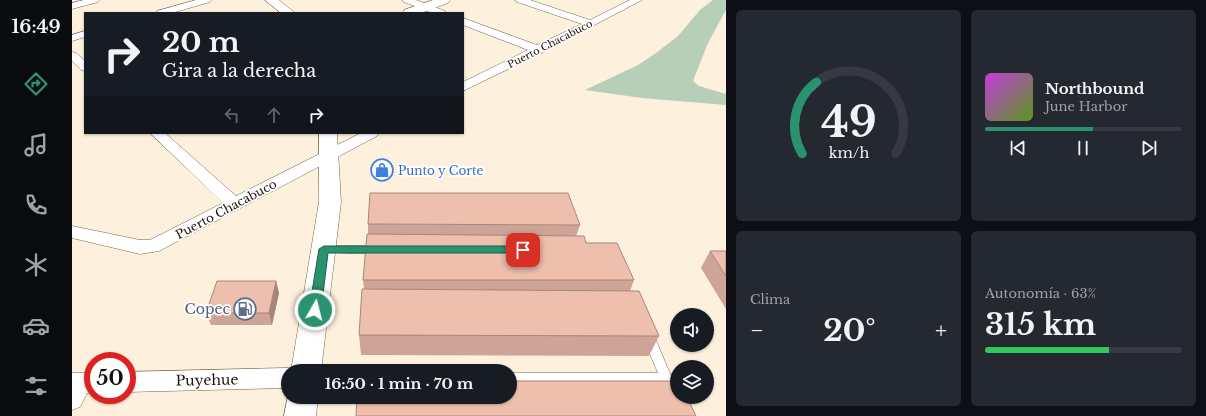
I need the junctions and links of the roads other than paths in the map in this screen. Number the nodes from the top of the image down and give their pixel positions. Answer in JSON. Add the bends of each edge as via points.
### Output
{"nodes":[{"id":1,"x":95,"y":0,"type":"edge"},
{"id":2,"x":207,"y":0,"type":"edge"},
{"id":3,"x":270,"y":0,"type":"edge"},
{"id":4,"x":407,"y":0,"type":"edge"},
{"id":5,"x":444,"y":0,"type":"edge"},
{"id":6,"x":520,"y":0,"type":"edge"},
{"id":7,"x":637,"y":0,"type":"edge"},
{"id":8,"x":72,"y":6,"type":"edge"},
{"id":9,"x":426,"y":7,"type":"junction"},
{"id":10,"x":165,"y":12,"type":"edge"},
{"id":11,"x":288,"y":12,"type":"edge"},
{"id":12,"x":412,"y":12,"type":"edge"},
{"id":13,"x":438,"y":12,"type":"edge"},
{"id":14,"x":464,"y":21,"type":"edge"},
{"id":15,"x":590,"y":23,"type":"junction"},
{"id":16,"x":84,"y":34,"type":"edge"},
{"id":17,"x":72,"y":38,"type":"edge"},
{"id":18,"x":539,"y":50,"type":"junction"},
{"id":19,"x":72,"y":55,"type":"edge"},
{"id":20,"x":84,"y":66,"type":"edge"},
{"id":21,"x":466,"y":83,"type":"edge"},
{"id":22,"x":158,"y":134,"type":"edge"},
{"id":23,"x":368,"y":134,"type":"edge"},
{"id":24,"x":328,"y":144,"type":"edge"},
{"id":25,"x":234,"y":203,"type":"junction"},
{"id":26,"x":72,"y":232,"type":"edge"},
{"id":27,"x":324,"y":249,"type":"junction"},
{"id":28,"x":388,"y":250,"type":"edge"},
{"id":29,"x":644,"y":328,"type":"edge"},
{"id":30,"x":307,"y":364,"type":"edge"},
{"id":31,"x":281,"y":378,"type":"edge"},
{"id":32,"x":517,"y":378,"type":"edge"},
{"id":33,"x":666,"y":379,"type":"junction"},
{"id":34,"x":136,"y":382,"type":"edge"},
{"id":35,"x":670,"y":388,"type":"edge"},
{"id":36,"x":302,"y":404,"type":"edge"},
{"id":37,"x":300,"y":416,"type":"edge"}],
"edges":[{"from":1,"to":8,"type":"street"},
{"from":2,"to":10,"type":"street"},
{"from":3,"to":11,"type":"main road"},
{"from":4,"to":9,"type":"street"},
{"from":5,"to":9,"type":"main road"},
{"from":6,"to":15,"type":"street"},
{"from":7,"to":15,"type":"street","name":"Puerto Chacabuco"},
{"from":9,"to":12,"type":"main road"},
{"from":9,"to":13,"type":"street"},
{"from":14,"to":18,"type":"street"},
{"from":15,"to":18,"type":"street","name":"Puerto Chacabuco"},
{"from":16,"to":17,"type":"street"},
{"from":18,"to":21,"type":"street","name":"Puerto Chacabuco"},
{"from":19,"to":20,"type":"street"},
{"from":22,"to":25,"type":"street"},
{"from":23,"to":24,"type":"street","name":"Puerto Chacabuco"},
{"from":24,"to":25,"type":"street","name":"Puerto Chacabuco"},
{"from":24,"to":27,"type":"main road","via":[[330,202]]},
{"from":25,"to":26,"type":"street","name":"Puerto Chacabuco","via":[[158,245],[149,247]]},
{"from":27,"to":28,"type":"lane"},
{"from":27,"to":30,"type":"main road"},
{"from":29,"to":33,"type":"lane"},
{"from":31,"to":34,"type":"street","name":"Puyehue"},
{"from":32,"to":33,"type":"lane"},
{"from":33,"to":35,"type":"lane"},
{"from":36,"to":37,"type":"main road"}]}
